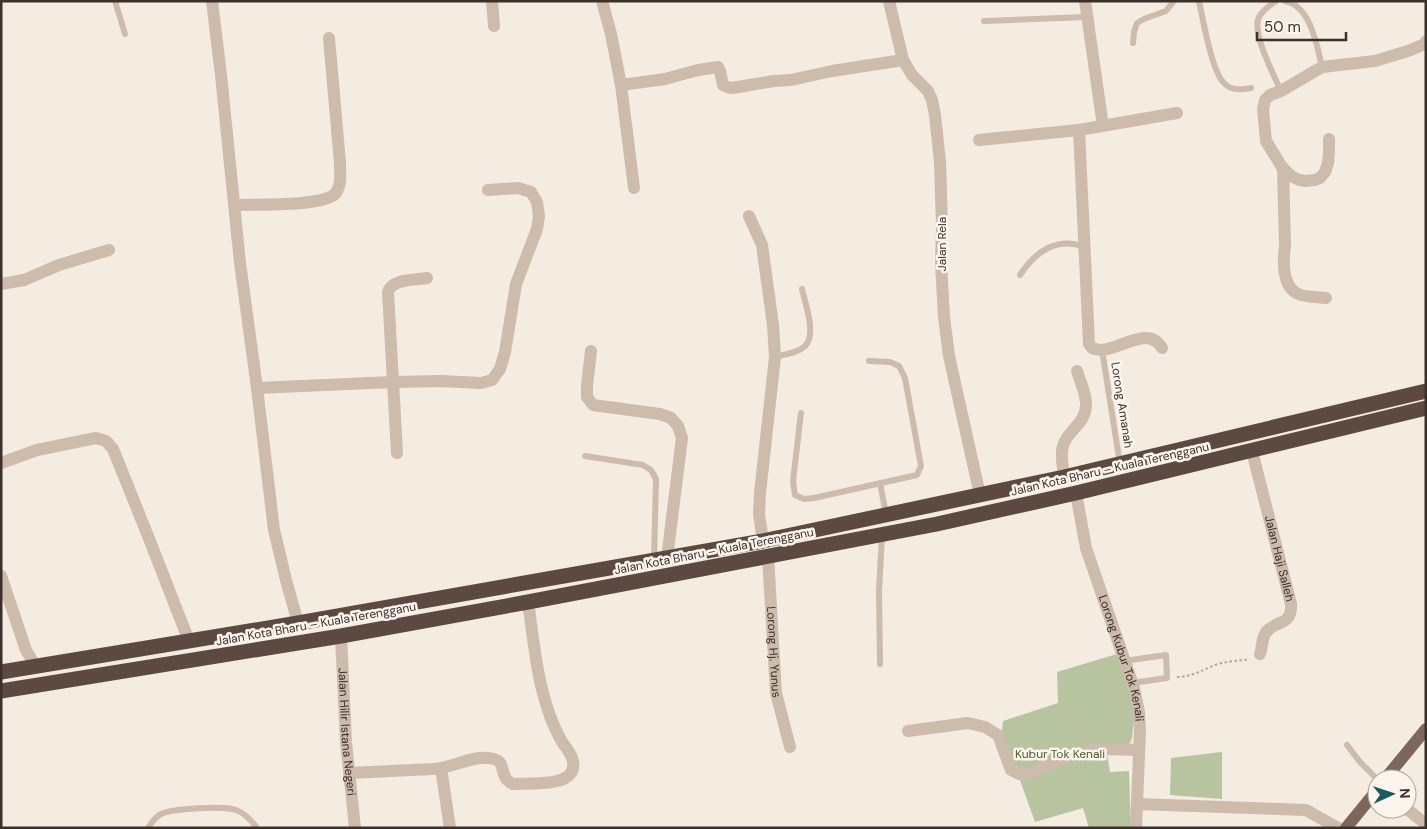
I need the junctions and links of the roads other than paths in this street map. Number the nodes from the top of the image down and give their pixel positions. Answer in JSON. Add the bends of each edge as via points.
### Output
{"nodes":[{"id":1,"x":115,"y":1,"type":"edge"},
{"id":2,"x":212,"y":1,"type":"edge"},
{"id":3,"x":492,"y":1,"type":"edge"},
{"id":4,"x":602,"y":1,"type":"edge"},
{"id":5,"x":889,"y":1,"type":"edge"},
{"id":6,"x":1085,"y":1,"type":"edge"},
{"id":7,"x":1174,"y":1,"type":"edge"},
{"id":8,"x":1199,"y":1,"type":"edge"},
{"id":9,"x":1276,"y":1,"type":"edge"},
{"id":10,"x":1285,"y":1,"type":"edge"},
{"id":11,"x":1086,"y":17,"type":"junction"},
{"id":12,"x":984,"y":22,"type":"dead end"},
{"id":13,"x":494,"y":26,"type":"dead end"},
{"id":14,"x":125,"y":34,"type":"dead end"},
{"id":15,"x":328,"y":38,"type":"dead end"},
{"id":16,"x":1133,"y":43,"type":"dead end"},
{"id":17,"x":1425,"y":43,"type":"edge"},
{"id":18,"x":903,"y":60,"type":"junction"},
{"id":19,"x":1322,"y":67,"type":"junction"},
{"id":20,"x":621,"y":85,"type":"junction"},
{"id":21,"x":1251,"y":88,"type":"dead end"},
{"id":22,"x":1281,"y":91,"type":"junction"},
{"id":23,"x":1177,"y":114,"type":"dead end"},
{"id":24,"x":1103,"y":126,"type":"junction"},
{"id":25,"x":1079,"y":130,"type":"junction"},
{"id":26,"x":1328,"y":139,"type":"dead end"},
{"id":27,"x":979,"y":140,"type":"dead end"},
{"id":28,"x":1284,"y":168,"type":"junction"},
{"id":29,"x":634,"y":188,"type":"dead end"},
{"id":30,"x":488,"y":190,"type":"dead end"},
{"id":31,"x":234,"y":205,"type":"junction"},
{"id":32,"x":749,"y":216,"type":"dead end"},
{"id":33,"x":1085,"y":247,"type":"junction"},
{"id":34,"x":109,"y":250,"type":"dead end"},
{"id":35,"x":1020,"y":274,"type":"dead end"},
{"id":36,"x":427,"y":278,"type":"dead end"},
{"id":37,"x":1,"y":284,"type":"edge"},
{"id":38,"x":802,"y":289,"type":"dead end"},
{"id":39,"x":1326,"y":298,"type":"dead end"},
{"id":40,"x":1162,"y":348,"type":"dead end"},
{"id":41,"x":1102,"y":350,"type":"junction"},
{"id":42,"x":591,"y":351,"type":"dead end"},
{"id":43,"x":776,"y":357,"type":"junction"},
{"id":44,"x":869,"y":361,"type":"dead end"},
{"id":45,"x":1077,"y":372,"type":"dead end"},
{"id":46,"x":393,"y":382,"type":"junction"},
{"id":47,"x":257,"y":388,"type":"junction"},
{"id":48,"x":1426,"y":391,"type":"edge"},
{"id":49,"x":1426,"y":408,"type":"edge"},
{"id":50,"x":801,"y":413,"type":"dead end"},
{"id":51,"x":1252,"y":451,"type":"junction"},
{"id":52,"x":397,"y":453,"type":"dead end"},
{"id":53,"x":586,"y":456,"type":"dead end"},
{"id":54,"x":1,"y":463,"type":"edge"},
{"id":55,"x":1120,"y":464,"type":"junction"},
{"id":56,"x":1064,"y":477,"type":"junction"},
{"id":57,"x":880,"y":483,"type":"junction"},
{"id":58,"x":1076,"y":493,"type":"junction"},
{"id":59,"x":980,"y":495,"type":"junction"},
{"id":60,"x":886,"y":515,"type":"junction"},
{"id":61,"x":882,"y":534,"type":"junction"},
{"id":62,"x":763,"y":541,"type":"junction"},
{"id":63,"x":768,"y":556,"type":"junction"},
{"id":64,"x":661,"y":560,"type":"junction"},
{"id":65,"x":1,"y":576,"type":"edge"},
{"id":66,"x":528,"y":602,"type":"junction"},
{"id":67,"x":298,"y":623,"type":"junction"},
{"id":68,"x":341,"y":636,"type":"junction"},
{"id":69,"x":189,"y":640,"type":"junction"},
{"id":70,"x":1260,"y":654,"type":"road end"},
{"id":71,"x":1124,"y":661,"type":"junction"},
{"id":72,"x":880,"y":664,"type":"dead end"},
{"id":73,"x":36,"y":667,"type":"junction"},
{"id":74,"x":1,"y":672,"type":"edge"},
{"id":75,"x":1132,"y":683,"type":"junction"},
{"id":76,"x":1,"y":691,"type":"edge"},
{"id":77,"x":1426,"y":729,"type":"edge"},
{"id":78,"x":908,"y":731,"type":"dead end"},
{"id":79,"x":1348,"y":745,"type":"dead end"},
{"id":80,"x":790,"y":747,"type":"dead end"},
{"id":81,"x":1139,"y":750,"type":"junction"},
{"id":82,"x":441,"y":768,"type":"junction"},
{"id":83,"x":1367,"y":769,"type":"edge"},
{"id":84,"x":1393,"y":769,"type":"edge"},
{"id":85,"x":350,"y":773,"type":"junction"},
{"id":86,"x":1367,"y":802,"type":"edge"},
{"id":87,"x":1137,"y":804,"type":"junction"},
{"id":88,"x":259,"y":827,"type":"edge"},
{"id":89,"x":148,"y":828,"type":"edge"},
{"id":90,"x":355,"y":828,"type":"edge"},
{"id":91,"x":450,"y":828,"type":"edge"},
{"id":92,"x":1136,"y":828,"type":"edge"},
{"id":93,"x":1338,"y":828,"type":"edge"},
{"id":94,"x":1346,"y":828,"type":"edge"}],
"edges":[{"from":1,"to":14,"type":"lane"},
{"from":2,"to":31,"type":"street"},
{"from":3,"to":13,"type":"street"},
{"from":4,"to":20,"type":"street"},
{"from":5,"to":18,"type":"street","name":"Jalan Rela"},
{"from":6,"to":11,"type":"street"},
{"from":7,"to":16,"type":"lane","via":[[1166,11],[1138,23]]},
{"from":8,"to":21,"type":"lane","via":[[1219,77],[1231,88]]},
{"from":9,"to":22,"type":"lane","via":[[1258,18],[1257,33]]},
{"from":10,"to":19,"type":"lane","via":[[1292,2],[1302,12],[1312,28]]},
{"from":11,"to":12,"type":"lane"},
{"from":11,"to":24,"type":"street"},
{"from":15,"to":31,"type":"street","via":[[340,163],[336,193],[326,199],[304,203]]},
{"from":17,"to":19,"type":"street","via":[[1375,61]]},
{"from":18,"to":20,"type":"street","via":[[732,88],[723,85],[718,67]]},
{"from":18,"to":59,"type":"street","name":"Jalan Rela","via":[[928,91],[935,115],[940,162],[944,317],[949,356]]},
{"from":19,"to":22,"type":"street"},
{"from":20,"to":29,"type":"street"},
{"from":22,"to":28,"type":"street","via":[[1265,100],[1264,109],[1266,141]]},
{"from":23,"to":24,"type":"street"},
{"from":24,"to":25,"type":"street"},
{"from":25,"to":27,"type":"street"},
{"from":25,"to":33,"type":"street"},
{"from":26,"to":28,"type":"street","via":[[1328,163],[1320,178],[1299,180]]},
{"from":28,"to":39,"type":"street","via":[[1285,275],[1298,294]]},
{"from":30,"to":46,"type":"street","via":[[518,188],[531,192],[537,202],[539,216],[516,284],[500,369],[492,380],[481,383]]},
{"from":31,"to":47,"type":"street"},
{"from":32,"to":43,"type":"street","via":[[762,245]]},
{"from":33,"to":35,"type":"lane","via":[[1065,243],[1055,245],[1035,257]]},
{"from":33,"to":41,"type":"street","via":[[1088,340],[1092,348]]},
{"from":34,"to":37,"type":"street","via":[[24,280]]},
{"from":36,"to":46,"type":"street","via":[[396,283],[388,292]]},
{"from":38,"to":43,"type":"lane","via":[[811,332],[809,340],[798,350]]},
{"from":40,"to":41,"type":"street","via":[[1158,342],[1145,338]]},
{"from":41,"to":55,"type":"lane","name":"Lorong Amanah"},
{"from":42,"to":64,"type":"street","via":[[587,385],[593,405],[660,414],[671,418],[678,426],[682,438]]},
{"from":43,"to":62,"type":"street","via":[[760,493]]},
{"from":44,"to":57,"type":"lane","via":[[899,366],[906,378],[921,466],[917,475]]},
{"from":45,"to":56,"type":"street","via":[[1086,405],[1084,416],[1063,446]]},
{"from":46,"to":47,"type":"street"},
{"from":46,"to":52,"type":"street"},
{"from":47,"to":67,"type":"street","via":[[274,530]]},
{"from":48,"to":55,"type":"highway","name":"Jalan Kota Bharu – Kuala Terengganu"},
{"from":49,"to":51,"type":"highway","name":"Jalan Kota Bharu – Kuala Terengganu"},
{"from":50,"to":57,"type":"lane","via":[[793,481],[795,495],[804,499],[814,498]]},
{"from":51,"to":58,"type":"highway","name":"Jalan Kota Bharu – Kuala Terengganu"},
{"from":51,"to":70,"type":"street","name":"Jalan Haji Salleh","via":[[1292,612],[1268,631]]},
{"from":53,"to":64,"type":"lane","via":[[651,470],[656,479]]},
{"from":54,"to":69,"type":"street","via":[[37,450],[82,440],[96,438],[106,441],[113,449]]},
{"from":55,"to":56,"type":"highway","name":"Jalan Kota Bharu – Kuala Terengganu"},
{"from":56,"to":59,"type":"highway","name":"Jalan Kota Bharu – Kuala Terengganu"},
{"from":57,"to":60,"type":"lane"},
{"from":58,"to":61,"type":"highway","name":"Jalan Kota Bharu – Kuala Terengganu"},
{"from":58,"to":71,"type":"street","name":"Lorong Kubur Tok Kenali","via":[[1086,548]]},
{"from":59,"to":60,"type":"highway","name":"Jalan Kota Bharu – Kuala Terengganu"},
{"from":60,"to":62,"type":"highway","name":"Jalan Kota Bharu – Kuala Terengganu"},
{"from":61,"to":63,"type":"highway","name":"Jalan Kota Bharu – Kuala Terengganu"},
{"from":61,"to":72,"type":"lane"},
{"from":62,"to":64,"type":"highway","name":"Jalan Kota Bharu – Kuala Terengganu"},
{"from":63,"to":66,"type":"highway","name":"Jalan Kota Bharu – Kuala Terengganu"},
{"from":63,"to":80,"type":"street","name":"Lorong Hj. Yunus","via":[[776,693]]},
{"from":64,"to":67,"type":"highway","name":"Jalan Kota Bharu – Kuala Terengganu"},
{"from":65,"to":73,"type":"street","via":[[26,650]]},
{"from":66,"to":68,"type":"highway","name":"Jalan Kota Bharu – Kuala Terengganu"},
{"from":66,"to":82,"type":"street","via":[[546,708],[573,762],[573,770],[567,778],[558,781],[513,784],[507,781],[502,765],[496,759],[476,759]]},
{"from":67,"to":69,"type":"highway","name":"Jalan Kota Bharu – Kuala Terengganu"},
{"from":68,"to":76,"type":"highway","name":"Jalan Kota Bharu – Kuala Terengganu"},
{"from":68,"to":85,"type":"street","name":"Jalan Hilir Istana Negeri"},
{"from":69,"to":73,"type":"highway","name":"Jalan Kota Bharu – Kuala Terengganu"},
{"from":71,"to":75,"type":"street","name":"Lorong Kubur Tok Kenali"},
{"from":71,"to":75,"type":"lane","via":[[1166,655],[1168,678]]},
{"from":73,"to":74,"type":"highway","name":"Jalan Kota Bharu – Kuala Terengganu"},
{"from":75,"to":81,"type":"street","name":"Lorong Kubur Tok Kenali","via":[[1139,712]]},
{"from":77,"to":84,"type":"main road"},
{"from":78,"to":81,"type":"street","via":[[968,723],[985,727],[998,735],[1011,770],[1019,774],[1027,774],[1083,751]]},
{"from":79,"to":83,"type":"lane"},
{"from":81,"to":87,"type":"street","name":"Lorong Kubur Tok Kenali"},
{"from":82,"to":85,"type":"street"},
{"from":82,"to":91,"type":"street"},
{"from":85,"to":90,"type":"street","name":"Jalan Hilir Istana Negeri"},
{"from":86,"to":94,"type":"main road"},
{"from":87,"to":92,"type":"street","name":"Lorong Kubur Tok Kenali"},
{"from":87,"to":93,"type":"street","via":[[1306,810]]},
{"from":88,"to":89,"type":"lane","via":[[246,815],[223,808],[169,811],[161,814]]}]}
